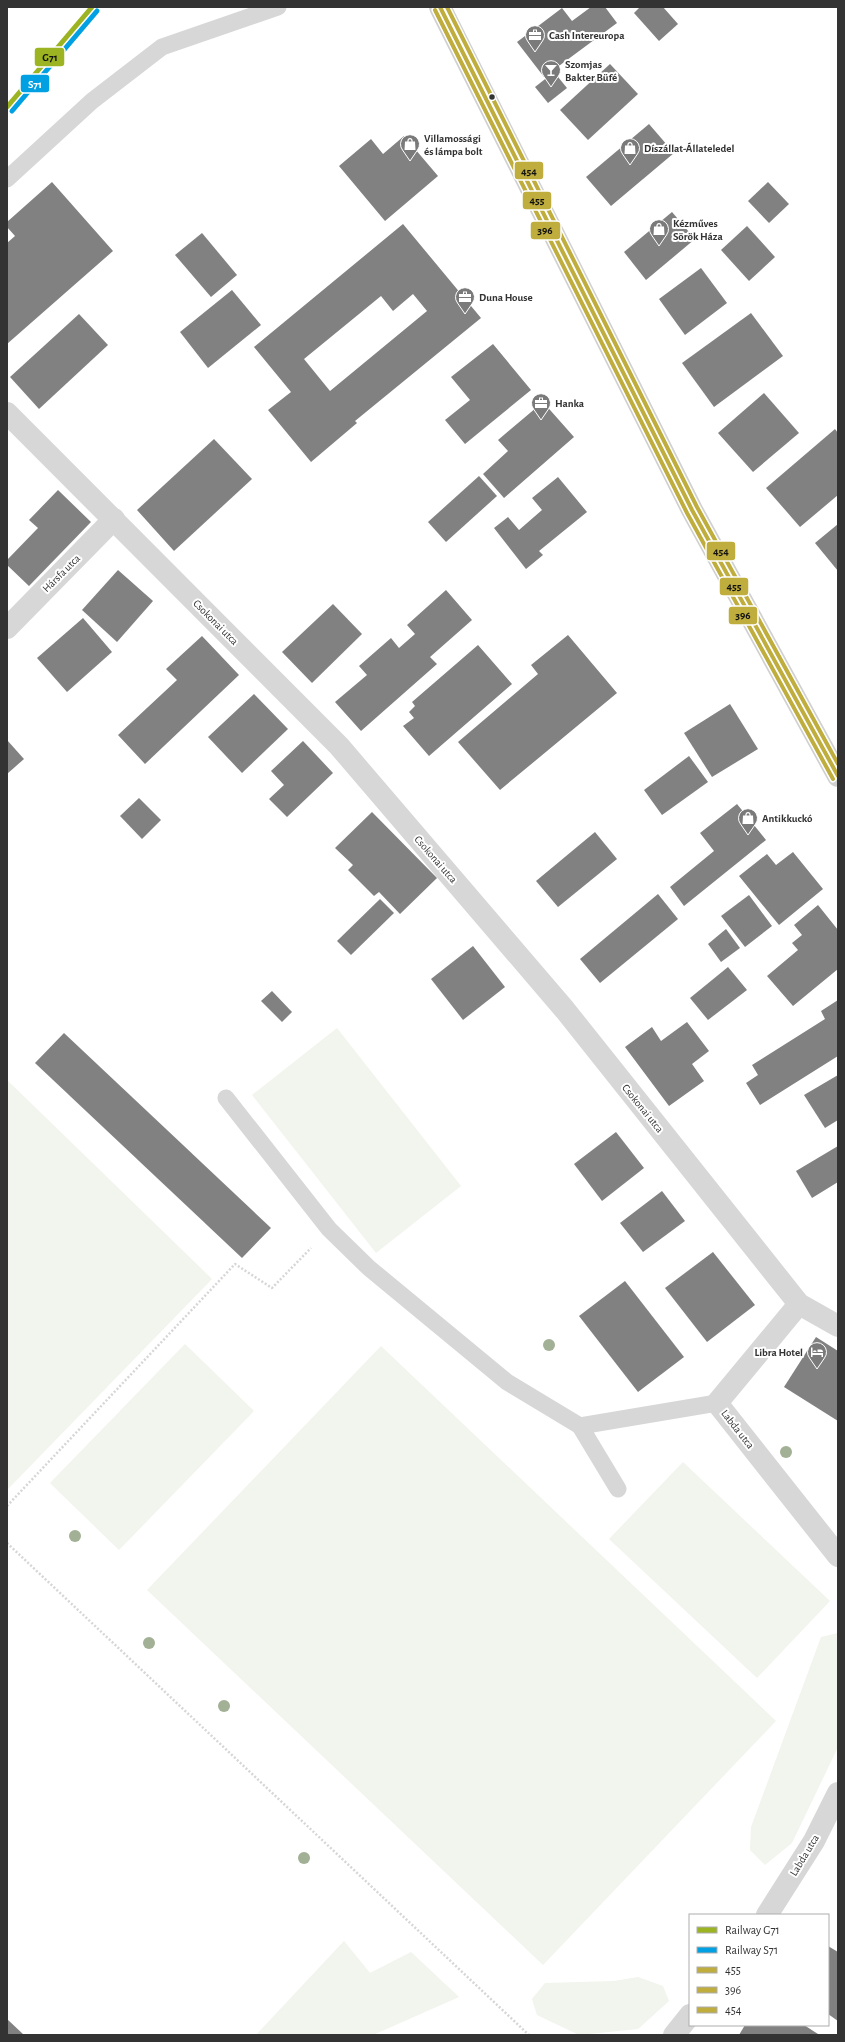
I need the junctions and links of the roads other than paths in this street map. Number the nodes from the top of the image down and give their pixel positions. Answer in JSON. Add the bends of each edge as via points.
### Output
{"nodes":[{"id":1,"x":278,"y":7,"type":"edge"},
{"id":2,"x":440,"y":7,"type":"edge"},
{"id":3,"x":7,"y":179,"type":"edge"},
{"id":4,"x":7,"y":413,"type":"edge"},
{"id":5,"x":114,"y":519,"type":"junction"},
{"id":6,"x":7,"y":628,"type":"edge"},
{"id":7,"x":838,"y":776,"type":"edge"},
{"id":8,"x":226,"y":1098,"type":"dead end"},
{"id":9,"x":799,"y":1304,"type":"junction"},
{"id":10,"x":838,"y":1326,"type":"edge"},
{"id":11,"x":717,"y":1403,"type":"junction"},
{"id":12,"x":580,"y":1426,"type":"junction"},
{"id":13,"x":618,"y":1489,"type":"dead end"},
{"id":14,"x":838,"y":1556,"type":"edge"},
{"id":15,"x":838,"y":1793,"type":"edge"},
{"id":16,"x":768,"y":1914,"type":"edge"},
{"id":17,"x":689,"y":2015,"type":"edge"},
{"id":18,"x":674,"y":2035,"type":"edge"}],
"edges":[{"from":1,"to":3,"type":"lane","via":[[162,47],[92,101]]},
{"from":2,"to":7,"type":"main road","via":[[692,510]]},
{"from":4,"to":5,"type":"street","name":"Csokonai utca"},
{"from":5,"to":6,"type":"street","name":"Hársfa utca"},
{"from":5,"to":9,"type":"street","name":"Csokonai utca","via":[[339,746],[565,1010]]},
{"from":8,"to":12,"type":"lane","via":[[329,1229],[369,1268],[507,1382]]},
{"from":9,"to":10,"type":"street","name":"Csokonai utca"},
{"from":9,"to":11,"type":"street","name":"Labda utca"},
{"from":11,"to":12,"type":"lane"},
{"from":11,"to":14,"type":"street","name":"Labda utca"},
{"from":12,"to":13,"type":"lane"},
{"from":15,"to":16,"type":"street","name":"Labda utca","via":[[814,1841]]},
{"from":17,"to":18,"type":"street"}]}
